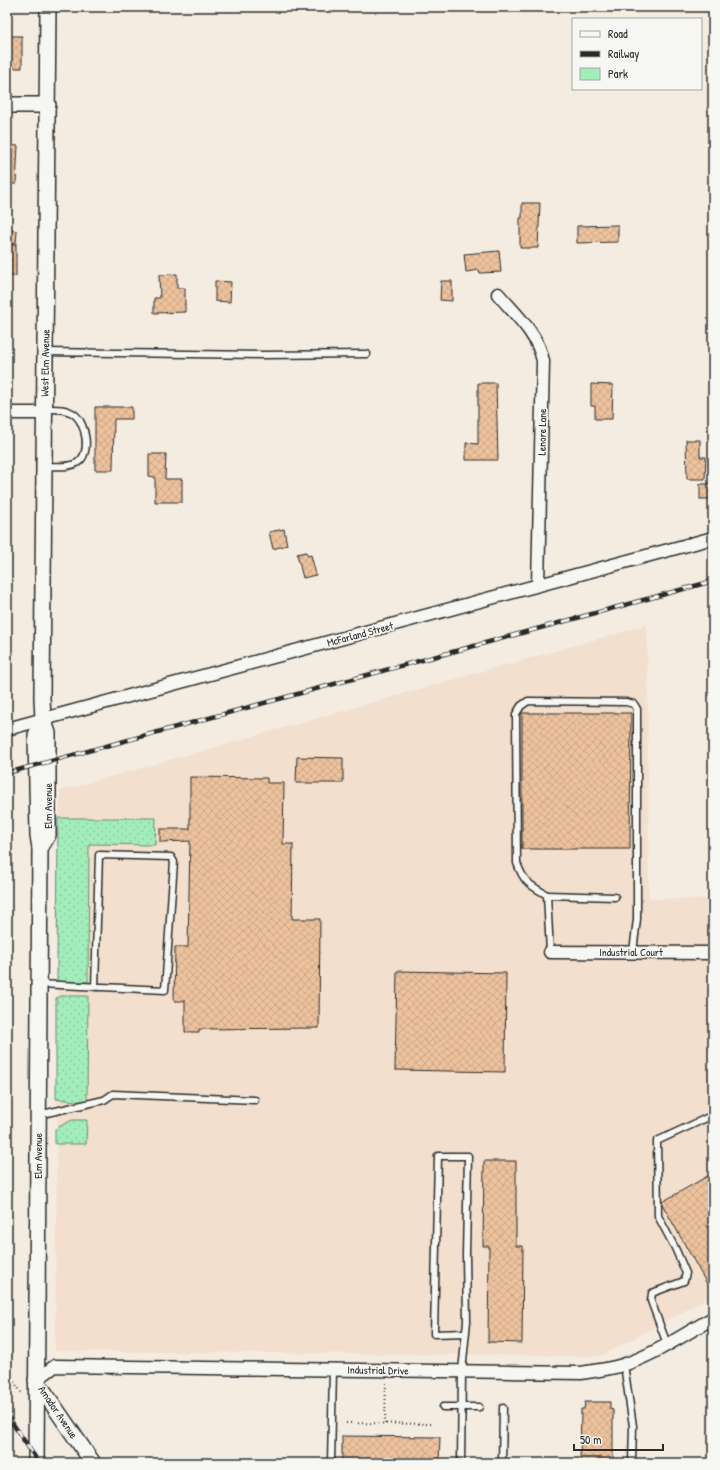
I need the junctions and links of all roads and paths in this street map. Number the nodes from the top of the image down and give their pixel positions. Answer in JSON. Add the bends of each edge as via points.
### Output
{"nodes":[{"id":1,"x":48,"y":7,"type":"edge"},
{"id":2,"x":7,"y":105,"type":"edge"},
{"id":3,"x":48,"y":105,"type":"junction"},
{"id":4,"x":498,"y":294,"type":"dead end"},
{"id":5,"x":45,"y":352,"type":"junction"},
{"id":6,"x":367,"y":354,"type":"dead end"},
{"id":7,"x":44,"y":411,"type":"junction"},
{"id":8,"x":7,"y":413,"type":"edge"},
{"id":9,"x":44,"y":466,"type":"junction"},
{"id":10,"x":713,"y":538,"type":"edge"},
{"id":11,"x":538,"y":585,"type":"junction"},
{"id":12,"x":43,"y":719,"type":"junction"},
{"id":13,"x":7,"y":729,"type":"edge"},
{"id":14,"x":43,"y":763,"type":"joint"},
{"id":15,"x":547,"y":895,"type":"junction"},
{"id":16,"x":615,"y":897,"type":"dead end"},
{"id":17,"x":550,"y":952,"type":"joint"},
{"id":18,"x":633,"y":952,"type":"junction"},
{"id":19,"x":713,"y":953,"type":"edge"},
{"id":20,"x":39,"y":984,"type":"junction"},
{"id":21,"x":95,"y":986,"type":"junction"},
{"id":22,"x":255,"y":1100,"type":"dead end"},
{"id":23,"x":38,"y":1115,"type":"junction"},
{"id":24,"x":713,"y":1115,"type":"edge"},
{"id":25,"x":713,"y":1318,"type":"edge"},
{"id":26,"x":466,"y":1333,"type":"junction"},
{"id":27,"x":667,"y":1344,"type":"junction"},
{"id":28,"x":624,"y":1365,"type":"junction"},
{"id":29,"x":332,"y":1370,"type":"junction"},
{"id":30,"x":462,"y":1371,"type":"junction"},
{"id":31,"x":7,"y":1372,"type":"edge"},
{"id":32,"x":36,"y":1380,"type":"junction"},
{"id":33,"x":386,"y":1380,"type":"dead end"},
{"id":34,"x":443,"y":1407,"type":"dead end"},
{"id":35,"x":461,"y":1407,"type":"junction"},
{"id":36,"x":479,"y":1407,"type":"dead end"},
{"id":37,"x":503,"y":1408,"type":"dead end"},
{"id":38,"x":36,"y":1409,"type":"junction"},
{"id":39,"x":346,"y":1423,"type":"dead end"},
{"id":40,"x":385,"y":1424,"type":"junction"},
{"id":41,"x":433,"y":1424,"type":"dead end"},
{"id":42,"x":36,"y":1463,"type":"edge"},
{"id":43,"x":93,"y":1463,"type":"edge"},
{"id":44,"x":331,"y":1463,"type":"edge"},
{"id":45,"x":460,"y":1463,"type":"edge"},
{"id":46,"x":502,"y":1463,"type":"edge"},
{"id":47,"x":632,"y":1463,"type":"edge"}],
"edges":[{"from":1,"to":3,"type":"street","name":"West Elm Avenue"},
{"from":2,"to":3,"type":"street"},
{"from":3,"to":5,"type":"street","name":"West Elm Avenue"},
{"from":4,"to":11,"type":"street","name":"Lenore Lane","via":[[535,338],[543,360]]},
{"from":5,"to":6,"type":"lane"},
{"from":5,"to":7,"type":"street","name":"West Elm Avenue"},
{"from":7,"to":8,"type":"street"},
{"from":7,"to":9,"type":"street","name":"West Elm Avenue"},
{"from":7,"to":9,"type":"lane","via":[[64,409],[74,414],[85,431],[86,442],[85,454],[78,463],[70,466]]},
{"from":9,"to":12,"type":"street","name":"West Elm Avenue"},
{"from":10,"to":11,"type":"street","name":"McFarland Street"},
{"from":11,"to":12,"type":"street","name":"McFarland Street"},
{"from":12,"to":13,"type":"street","name":"McFarland Street"},
{"from":12,"to":14,"type":"street","name":"West Elm Avenue","via":[[36,735]]},
{"from":14,"to":20,"type":"street","name":"Elm Avenue","via":[[38,835]]},
{"from":15,"to":16,"type":"lane"},
{"from":15,"to":17,"type":"lane"},
{"from":15,"to":18,"type":"lane","via":[[522,877],[517,863],[516,714],[528,701],[634,704],[637,709],[637,911]]},
{"from":17,"to":18,"type":"street","name":"Industrial Court"},
{"from":18,"to":19,"type":"street","name":"Industrial Court"},
{"from":20,"to":21,"type":"lane"},
{"from":20,"to":23,"type":"street","name":"Elm Avenue"},
{"from":21,"to":21,"type":"lane","via":[[164,990],[174,862],[171,857],[99,855]]},
{"from":22,"to":23,"type":"lane","via":[[113,1094],[104,1100]]},
{"from":23,"to":32,"type":"street","name":"Elm Avenue"},
{"from":24,"to":27,"type":"lane","via":[[657,1142],[658,1216],[686,1273],[684,1281],[652,1293],[651,1301]]},
{"from":25,"to":27,"type":"street","name":"Industrial Drive"},
{"from":26,"to":26,"type":"lane","via":[[468,1156],[438,1156],[434,1334]]},
{"from":26,"to":30,"type":"lane"},
{"from":27,"to":28,"type":"street","name":"Industrial Drive"},
{"from":28,"to":30,"type":"street","name":"Industrial Drive","via":[[581,1373]]},
{"from":28,"to":47,"type":"lane","via":[[633,1426]]},
{"from":29,"to":30,"type":"street","name":"Industrial Drive"},
{"from":29,"to":32,"type":"street","name":"Industrial Drive","via":[[55,1366]]},
{"from":29,"to":44,"type":"lane"},
{"from":30,"to":35,"type":"lane"},
{"from":31,"to":38,"type":"path","via":[[20,1392]]},
{"from":32,"to":38,"type":"street","name":"Elm Avenue"},
{"from":32,"to":43,"type":"street","name":"Amador Avenue"},
{"from":33,"to":40,"type":"path"},
{"from":34,"to":35,"type":"lane"},
{"from":35,"to":36,"type":"lane"},
{"from":35,"to":45,"type":"lane"},
{"from":37,"to":46,"type":"lane"},
{"from":38,"to":42,"type":"street","name":"Elm Avenue"},
{"from":39,"to":40,"type":"path"},
{"from":40,"to":41,"type":"path"}]}
